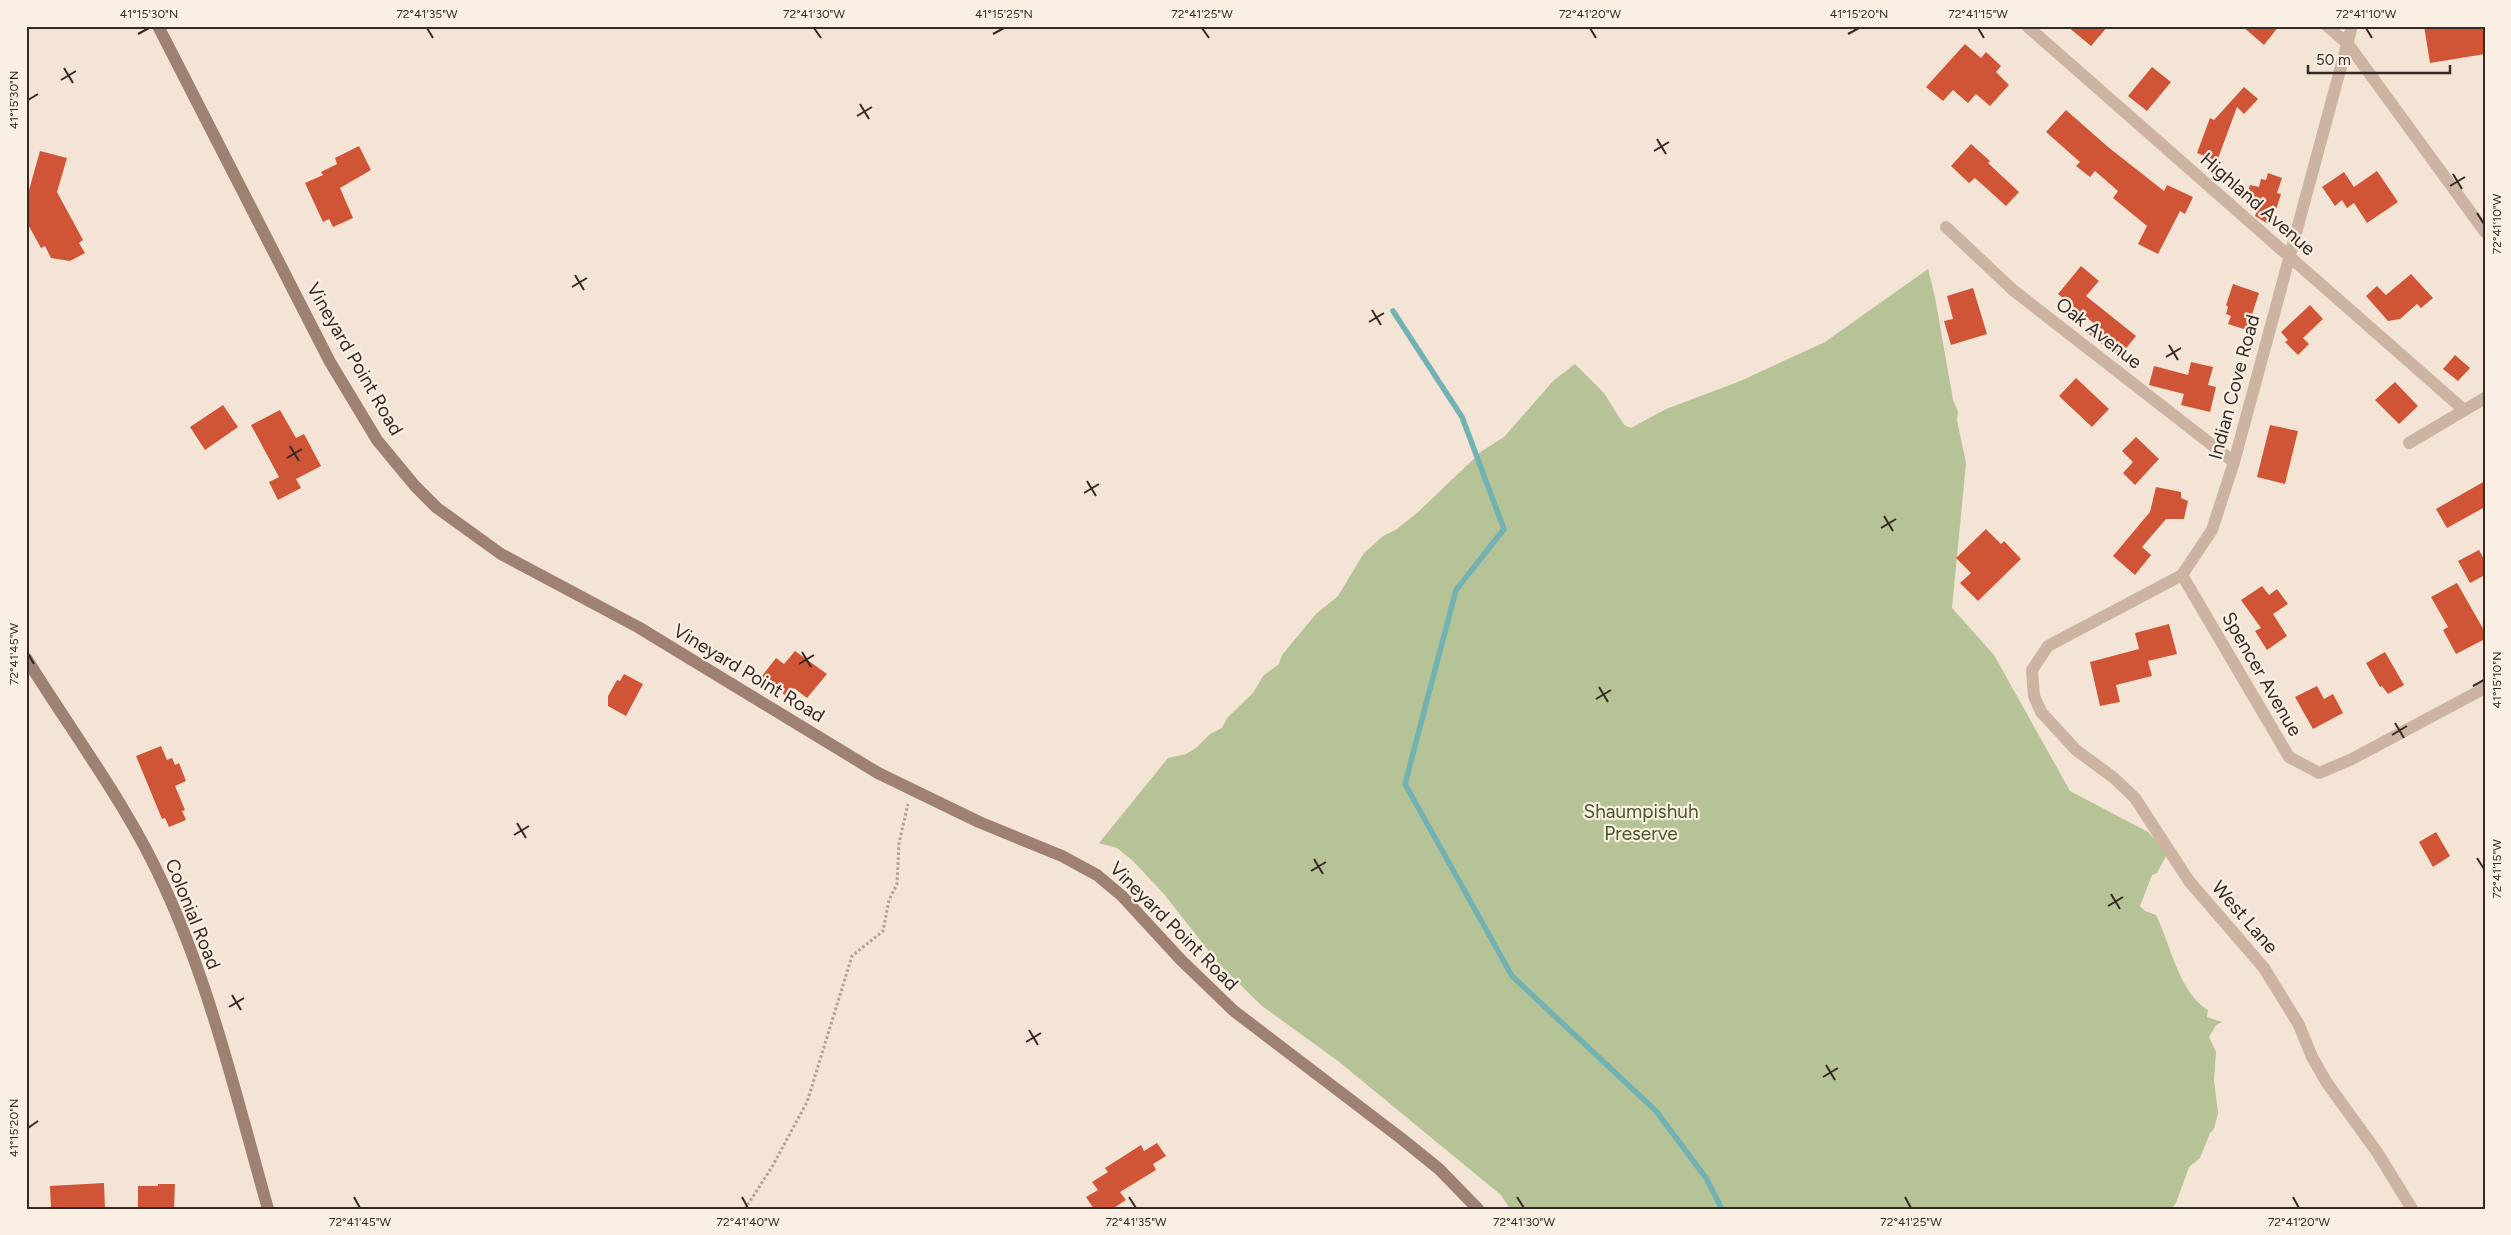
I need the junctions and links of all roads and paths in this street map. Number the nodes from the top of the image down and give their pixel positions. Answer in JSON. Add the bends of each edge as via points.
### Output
{"nodes":[{"id":1,"x":158,"y":26,"type":"edge"},
{"id":2,"x":2028,"y":26,"type":"edge"},
{"id":3,"x":2327,"y":26,"type":"edge"},
{"id":4,"x":2352,"y":26,"type":"edge"},
{"id":5,"x":2348,"y":44,"type":"junction"},
{"id":6,"x":1946,"y":226,"type":"dead end"},
{"id":7,"x":2485,"y":232,"type":"edge"},
{"id":8,"x":2288,"y":256,"type":"junction"},
{"id":9,"x":2485,"y":398,"type":"edge"},
{"id":10,"x":2464,"y":410,"type":"junction"},
{"id":11,"x":2409,"y":443,"type":"dead end"},
{"id":12,"x":2234,"y":462,"type":"junction"},
{"id":13,"x":2182,"y":575,"type":"junction"},
{"id":14,"x":26,"y":658,"type":"edge"},
{"id":15,"x":2032,"y":670,"type":"joint"},
{"id":16,"x":2485,"y":688,"type":"edge"},
{"id":17,"x":915,"y":791,"type":"junction"},
{"id":18,"x":268,"y":1209,"type":"edge"},
{"id":19,"x":745,"y":1209,"type":"edge"},
{"id":20,"x":1478,"y":1209,"type":"edge"},
{"id":21,"x":2412,"y":1209,"type":"edge"}],
"edges":[{"from":1,"to":17,"type":"street","name":"Vineyard Point Road","via":[[330,362],[377,440],[414,486],[437,508],[501,554],[638,627],[806,730]]},
{"from":2,"to":8,"type":"street","name":"Highland Avenue"},
{"from":3,"to":5,"type":"street"},
{"from":4,"to":5,"type":"street","name":"Indian Cove Road"},
{"from":5,"to":7,"type":"street"},
{"from":5,"to":8,"type":"street","name":"Indian Cove Road"},
{"from":6,"to":12,"type":"street","name":"Oak Avenue","via":[[2013,290]]},
{"from":8,"to":10,"type":"street","name":"Highland Avenue"},
{"from":8,"to":12,"type":"street","name":"Indian Cove Road"},
{"from":9,"to":10,"type":"street"},
{"from":10,"to":11,"type":"street"},
{"from":12,"to":13,"type":"street","name":"Indian Cove Road","via":[[2212,530]]},
{"from":13,"to":15,"type":"street","name":"Indian Cove Road","via":[[2048,646]]},
{"from":13,"to":16,"type":"street","name":"Spencer Avenue","via":[[2289,757],[2320,773]]},
{"from":14,"to":18,"type":"street","name":"Colonial Road","via":[[139,837],[165,887],[203,986]]},
{"from":15,"to":21,"type":"street","name":"West Lane","via":[[2034,696],[2042,712],[2076,750],[2135,798],[2189,881],[2264,968],[2299,1025],[2327,1083],[2377,1152]]},
{"from":17,"to":19,"type":"path","via":[[903,821],[897,884],[889,900],[883,931],[852,956],[806,1102],[772,1167]]},
{"from":17,"to":20,"type":"street","name":"Vineyard Point Road","via":[[1062,856],[1097,875],[1122,896],[1234,1011],[1439,1169]]}]}
